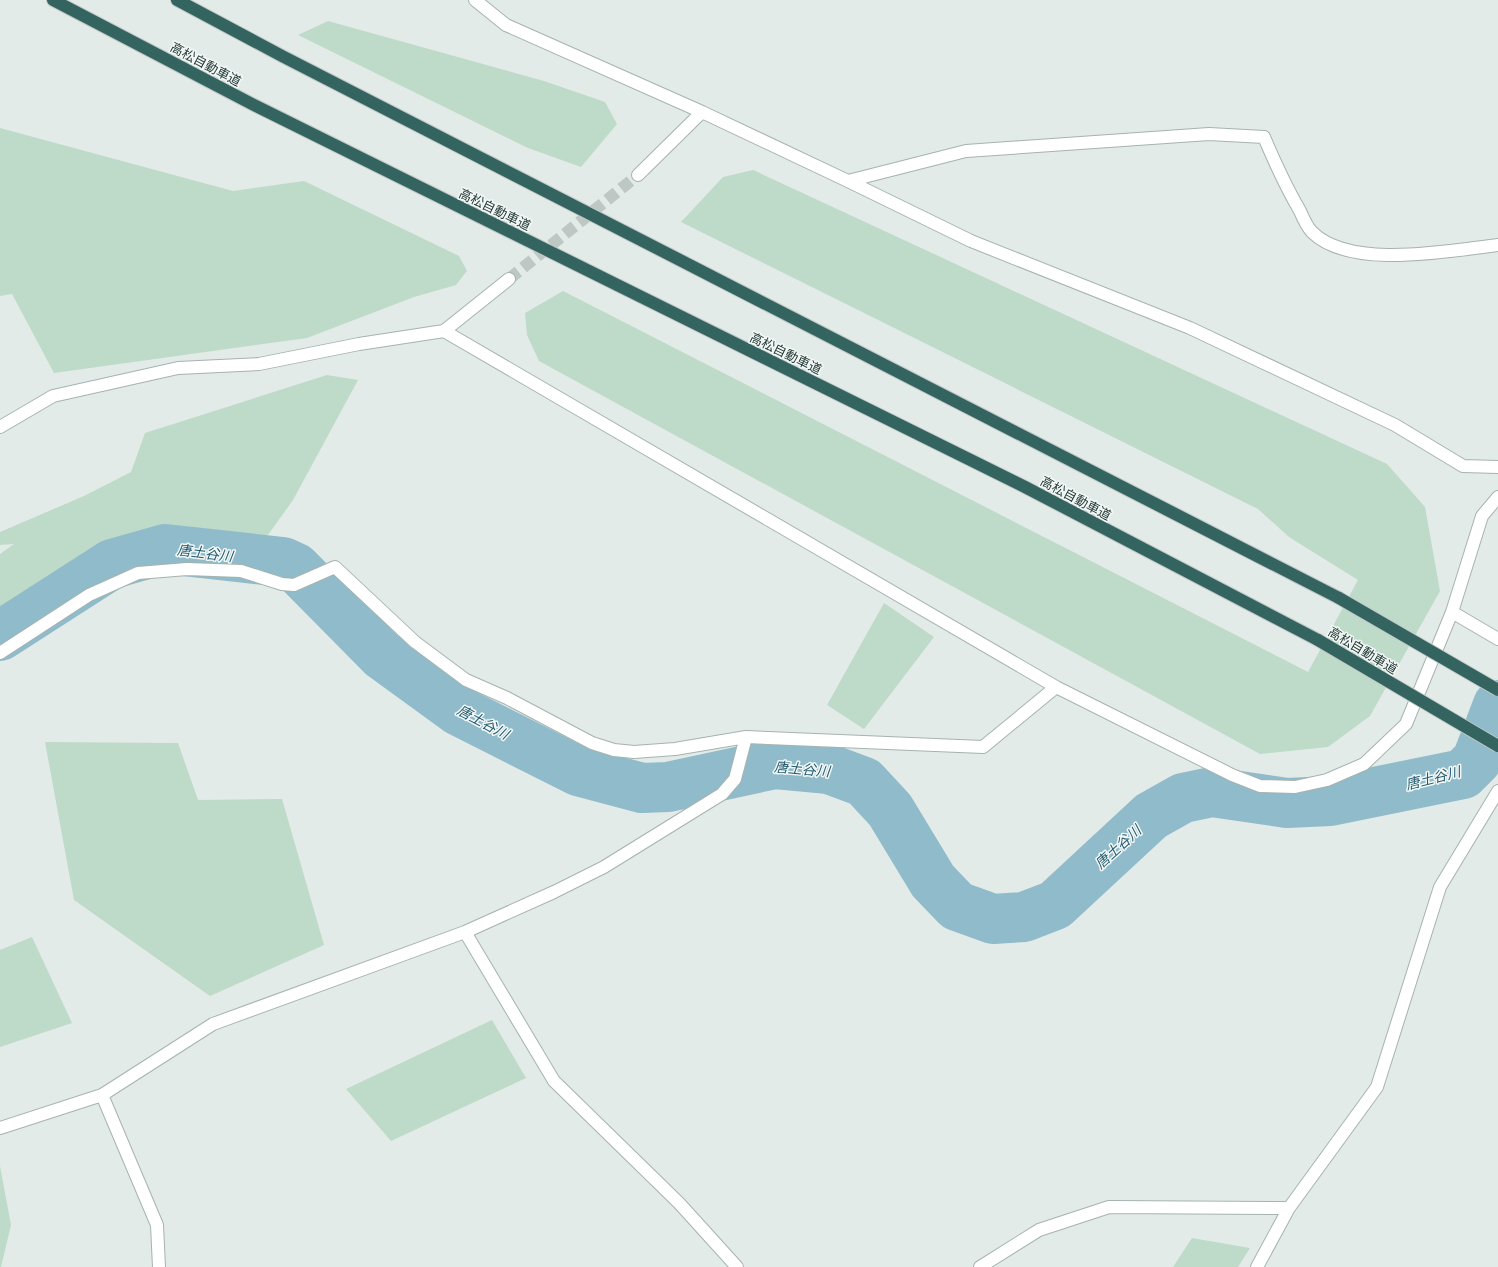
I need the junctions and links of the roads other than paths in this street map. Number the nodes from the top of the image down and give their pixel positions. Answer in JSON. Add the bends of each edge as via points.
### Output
{"nodes":[{"id":1,"x":53,"y":0,"type":"edge"},
{"id":2,"x":178,"y":0,"type":"edge"},
{"id":3,"x":476,"y":0,"type":"edge"},
{"id":4,"x":702,"y":112,"type":"junction"},
{"id":5,"x":638,"y":175,"type":"tunnel mouth"},
{"id":6,"x":848,"y":181,"type":"junction"},
{"id":7,"x":1498,"y":245,"type":"edge"},
{"id":8,"x":509,"y":279,"type":"tunnel mouth"},
{"id":9,"x":444,"y":331,"type":"junction"},
{"id":10,"x":0,"y":426,"type":"edge"},
{"id":11,"x":1498,"y":467,"type":"edge"},
{"id":12,"x":1498,"y":497,"type":"edge"},
{"id":13,"x":1452,"y":612,"type":"junction"},
{"id":14,"x":1498,"y":639,"type":"edge"},
{"id":15,"x":0,"y":652,"type":"edge"},
{"id":16,"x":1056,"y":687,"type":"junction"},
{"id":17,"x":1498,"y":690,"type":"edge"},
{"id":18,"x":746,"y":737,"type":"junction"},
{"id":19,"x":1498,"y":746,"type":"edge"},
{"id":20,"x":1498,"y":792,"type":"edge"},
{"id":21,"x":465,"y":932,"type":"junction"},
{"id":22,"x":102,"y":1095,"type":"junction"},
{"id":23,"x":0,"y":1128,"type":"edge"},
{"id":24,"x":1289,"y":1208,"type":"junction"},
{"id":25,"x":159,"y":1267,"type":"edge"},
{"id":26,"x":737,"y":1267,"type":"edge"},
{"id":27,"x":980,"y":1267,"type":"edge"},
{"id":28,"x":1257,"y":1267,"type":"edge"}],
"edges":[{"from":1,"to":19,"type":"highway","name":"高松自動車道","bridge":true,"via":[[259,108],[1025,487],[1318,640]]},
{"from":2,"to":17,"type":"highway","bridge":true,"via":[[1339,598]]},
{"from":3,"to":4,"type":"street","via":[[506,25]]},
{"from":4,"to":5,"type":"street"},
{"from":4,"to":6,"type":"street"},
{"from":6,"to":7,"type":"street","via":[[966,151],[1209,134],[1264,137],[1280,178],[1311,232],[1333,247],[1362,254],[1408,255]]},
{"from":6,"to":11,"type":"street","via":[[971,241],[1190,328],[1395,425],[1463,466]]},
{"from":8,"to":9,"type":"street"},
{"from":9,"to":10,"type":"street","via":[[359,344],[259,364],[178,368],[53,396]]},
{"from":9,"to":16,"type":"street"},
{"from":12,"to":13,"type":"street","via":[[1482,516]]},
{"from":13,"to":14,"type":"street"},
{"from":13,"to":16,"type":"street","via":[[1406,724],[1364,764],[1327,780],[1295,787],[1260,786]]},
{"from":15,"to":18,"type":"street","via":[[89,595],[138,573],[187,569],[241,571],[282,584],[294,585],[335,568],[415,642],[466,680],[507,698],[592,743],[614,750],[634,752],[675,749]]},
{"from":16,"to":18,"type":"street","via":[[983,747]]},
{"from":18,"to":21,"type":"street","via":[[736,779],[722,794],[604,867]]},
{"from":20,"to":24,"type":"street","via":[[1440,887],[1377,1087]]},
{"from":21,"to":22,"type":"street","via":[[213,1024]]},
{"from":21,"to":26,"type":"street","via":[[554,1081],[680,1203]]},
{"from":22,"to":23,"type":"street"},
{"from":22,"to":25,"type":"street","via":[[157,1225]]},
{"from":24,"to":27,"type":"street","via":[[1109,1207],[1039,1230]]},
{"from":24,"to":28,"type":"street"}]}
